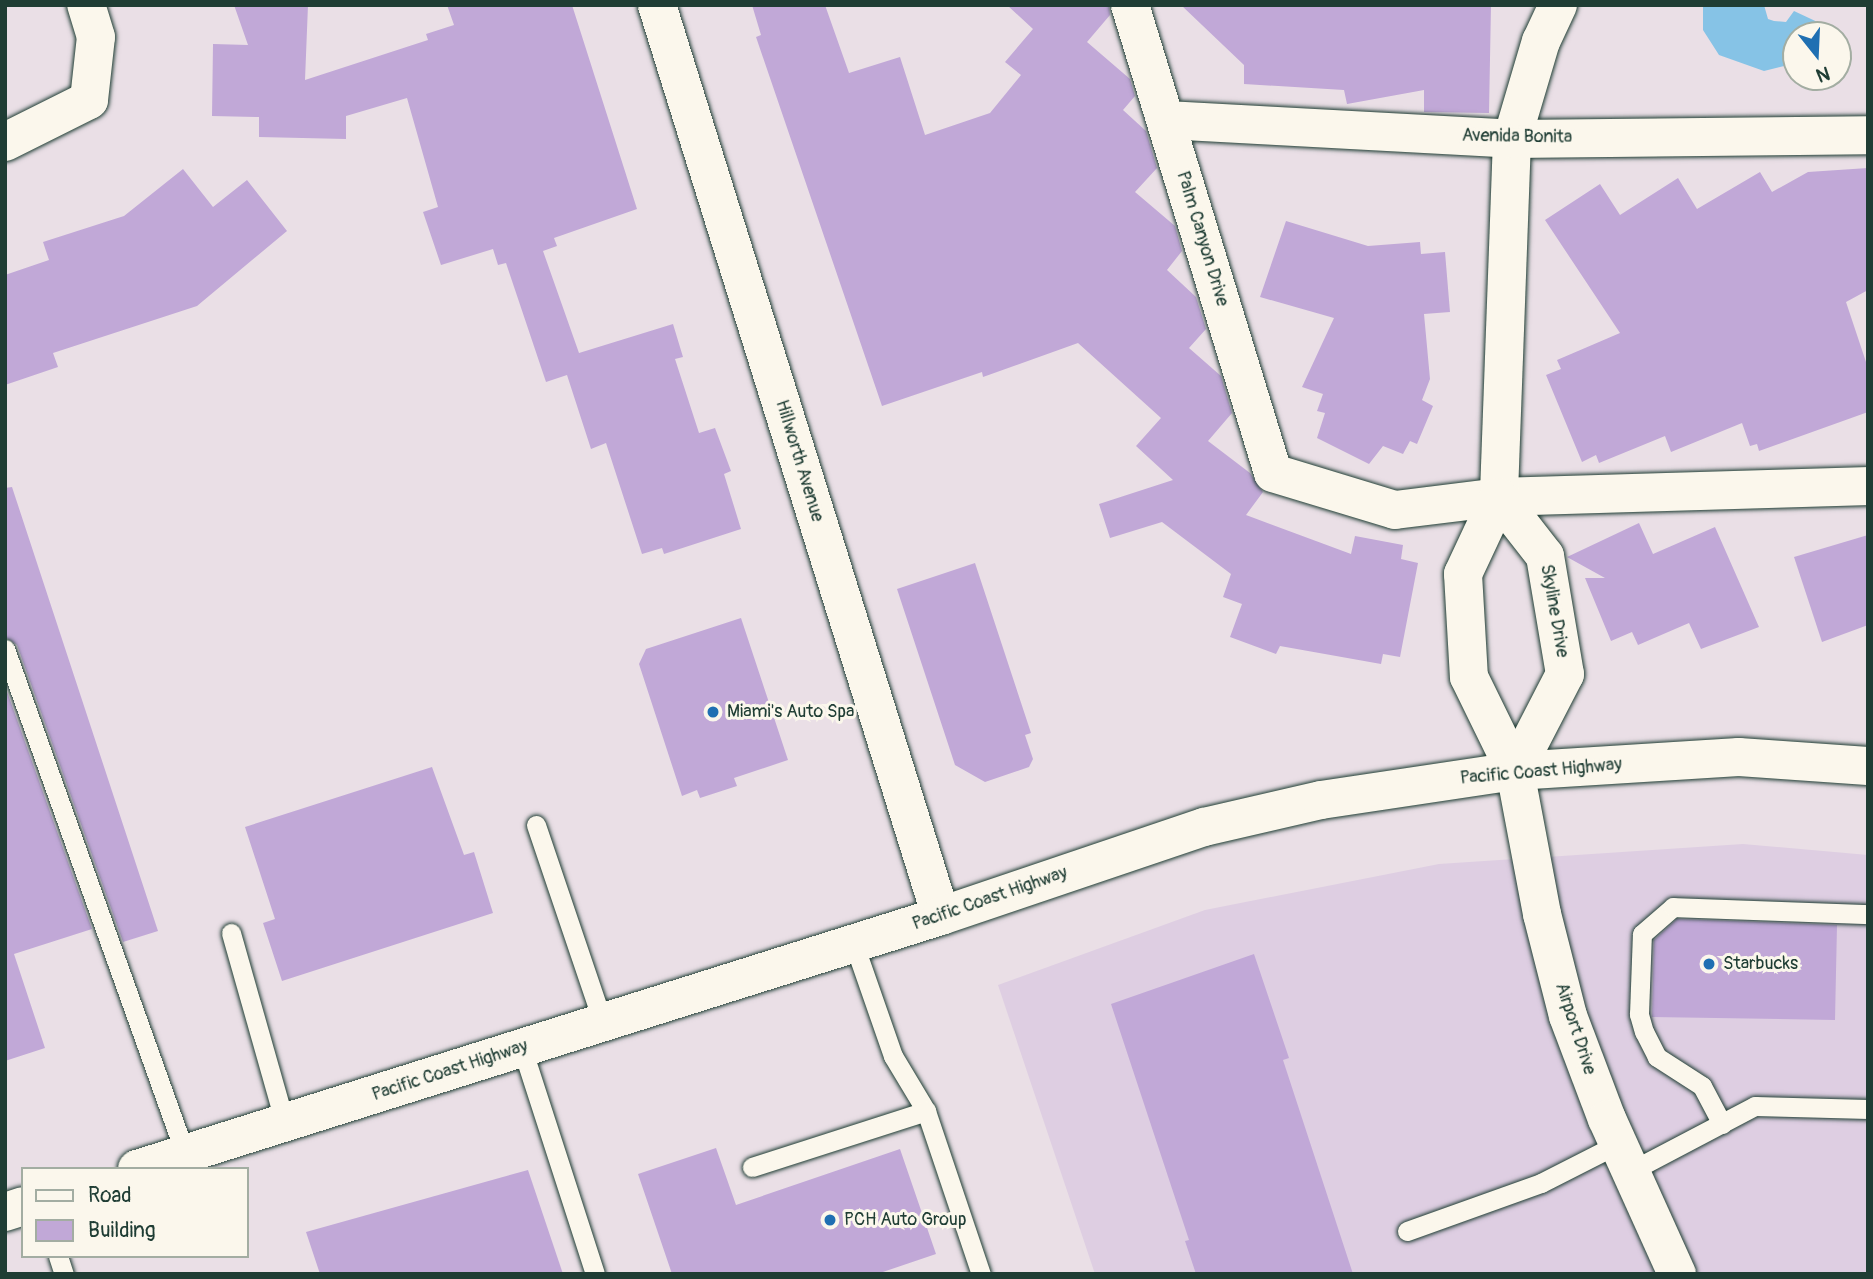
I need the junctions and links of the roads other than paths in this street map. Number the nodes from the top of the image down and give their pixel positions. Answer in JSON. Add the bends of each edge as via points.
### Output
{"nodes":[{"id":1,"x":86,"y":5,"type":"edge"},
{"id":2,"x":657,"y":5,"type":"edge"},
{"id":3,"x":1130,"y":5,"type":"edge"},
{"id":4,"x":1558,"y":5,"type":"edge"},
{"id":5,"x":1166,"y":120,"type":"junction"},
{"id":6,"x":1868,"y":135,"type":"edge"},
{"id":7,"x":1512,"y":139,"type":"junction"},
{"id":8,"x":5,"y":142,"type":"edge"},
{"id":9,"x":1868,"y":486,"type":"edge"},
{"id":10,"x":1499,"y":496,"type":"junction"},
{"id":11,"x":5,"y":649,"type":"edge"},
{"id":12,"x":1868,"y":766,"type":"edge"},
{"id":13,"x":1515,"y":771,"type":"junction"},
{"id":14,"x":536,"y":825,"type":"dead end"},
{"id":15,"x":1868,"y":914,"type":"edge"},
{"id":16,"x":941,"y":916,"type":"junction"},
{"id":17,"x":231,"y":933,"type":"dead end"},
{"id":18,"x":854,"y":944,"type":"junction"},
{"id":19,"x":603,"y":1023,"type":"junction"},
{"id":20,"x":522,"y":1048,"type":"junction"},
{"id":21,"x":1868,"y":1108,"type":"edge"},
{"id":22,"x":926,"y":1111,"type":"junction"},
{"id":23,"x":285,"y":1124,"type":"junction"},
{"id":24,"x":1723,"y":1124,"type":"junction"},
{"id":25,"x":1624,"y":1157,"type":"junction"},
{"id":26,"x":188,"y":1161,"type":"edge"},
{"id":27,"x":150,"y":1167,"type":"edge"},
{"id":28,"x":752,"y":1167,"type":"dead end"},
{"id":29,"x":1407,"y":1231,"type":"dead end"},
{"id":30,"x":595,"y":1274,"type":"edge"},
{"id":31,"x":981,"y":1274,"type":"edge"},
{"id":32,"x":1677,"y":1274,"type":"edge"}],
"edges":[{"from":1,"to":8,"type":"main road","via":[[96,37],[89,100]]},
{"from":2,"to":16,"type":"main road","name":"Hillworth Avenue"},
{"from":3,"to":5,"type":"main road","name":"Palm Canyon Drive"},
{"from":4,"to":7,"type":"main road","via":[[1541,41]]},
{"from":5,"to":7,"type":"main road","name":"Avenida Bonita"},
{"from":5,"to":10,"type":"main road","name":"Palm Canyon Drive","via":[[1273,474],[1395,510]]},
{"from":6,"to":7,"type":"main road","name":"Avenida Bonita"},
{"from":7,"to":10,"type":"main road"},
{"from":9,"to":10,"type":"main road"},
{"from":10,"to":13,"type":"main road","via":[[1463,574],[1469,677]]},
{"from":10,"to":13,"type":"main road","name":"Skyline Drive","via":[[1545,556],[1564,674]]},
{"from":11,"to":26,"type":"lane"},
{"from":12,"to":13,"type":"main road","name":"Pacific Coast Highway","via":[[1739,757]]},
{"from":13,"to":16,"type":"main road","name":"Pacific Coast Highway","via":[[1321,800],[1204,827]]},
{"from":13,"to":25,"type":"main road","name":"Airport Drive","via":[[1542,914],[1568,1016]]},
{"from":14,"to":19,"type":"lane"},
{"from":15,"to":24,"type":"lane","via":[[1673,907],[1642,934],[1639,1014],[1644,1032],[1657,1057],[1702,1086]]},
{"from":16,"to":18,"type":"main road","name":"Pacific Coast Highway"},
{"from":17,"to":23,"type":"lane"},
{"from":18,"to":19,"type":"main road","name":"Pacific Coast Highway"},
{"from":18,"to":22,"type":"lane","via":[[893,1056]]},
{"from":19,"to":20,"type":"main road","name":"Pacific Coast Highway"},
{"from":20,"to":23,"type":"main road","name":"Pacific Coast Highway"},
{"from":20,"to":30,"type":"lane"},
{"from":21,"to":24,"type":"lane","via":[[1755,1106]]},
{"from":22,"to":28,"type":"lane"},
{"from":22,"to":31,"type":"lane"},
{"from":23,"to":26,"type":"main road","name":"Pacific Coast Highway"},
{"from":24,"to":25,"type":"lane"},
{"from":25,"to":29,"type":"lane"},
{"from":25,"to":32,"type":"main road","name":"Airport Drive"},
{"from":26,"to":27,"type":"main road","name":"Pacific Coast Highway"}]}
